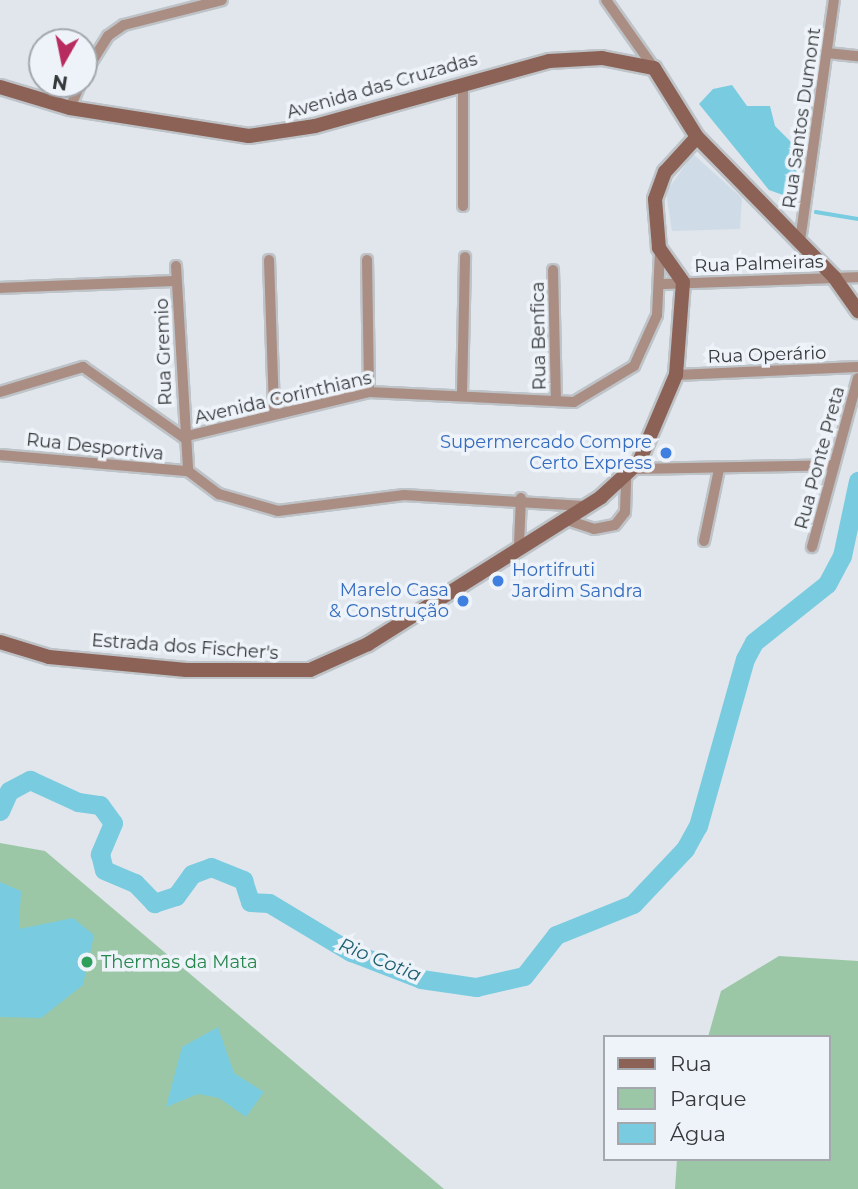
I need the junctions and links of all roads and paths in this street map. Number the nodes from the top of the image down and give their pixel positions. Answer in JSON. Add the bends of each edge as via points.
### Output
{"nodes":[{"id":1,"x":222,"y":0,"type":"edge"},
{"id":2,"x":606,"y":0,"type":"edge"},
{"id":3,"x":834,"y":0,"type":"edge"},
{"id":4,"x":98,"y":52,"type":"edge"},
{"id":5,"x":827,"y":52,"type":"junction"},
{"id":6,"x":858,"y":56,"type":"edge"},
{"id":7,"x":654,"y":68,"type":"junction"},
{"id":8,"x":463,"y":85,"type":"junction"},
{"id":9,"x":0,"y":87,"type":"edge"},
{"id":10,"x":74,"y":98,"type":"edge"},
{"id":11,"x":70,"y":108,"type":"junction"},
{"id":12,"x":697,"y":137,"type":"junction"},
{"id":13,"x":463,"y":206,"type":"dead end"},
{"id":14,"x":800,"y":241,"type":"junction"},
{"id":15,"x":659,"y":248,"type":"junction"},
{"id":16,"x":465,"y":257,"type":"dead end"},
{"id":17,"x":269,"y":260,"type":"dead end"},
{"id":18,"x":367,"y":260,"type":"dead end"},
{"id":19,"x":176,"y":266,"type":"dead end"},
{"id":20,"x":553,"y":270,"type":"dead end"},
{"id":21,"x":834,"y":277,"type":"junction"},
{"id":22,"x":858,"y":278,"type":"edge"},
{"id":23,"x":176,"y":281,"type":"junction"},
{"id":24,"x":683,"y":282,"type":"junction"},
{"id":25,"x":662,"y":284,"type":"junction"},
{"id":26,"x":0,"y":288,"type":"edge"},
{"id":27,"x":858,"y":311,"type":"edge"},
{"id":28,"x":858,"y":367,"type":"edge"},
{"id":29,"x":676,"y":375,"type":"junction"},
{"id":30,"x":858,"y":378,"type":"edge"},
{"id":31,"x":0,"y":392,"type":"edge"},
{"id":32,"x":369,"y":392,"type":"junction"},
{"id":33,"x":462,"y":393,"type":"junction"},
{"id":34,"x":556,"y":401,"type":"junction"},
{"id":35,"x":274,"y":414,"type":"junction"},
{"id":36,"x":183,"y":437,"type":"junction"},
{"id":37,"x":0,"y":455,"type":"edge"},
{"id":38,"x":834,"y":465,"type":"junction"},
{"id":39,"x":719,"y":469,"type":"junction"},
{"id":40,"x":188,"y":471,"type":"junction"},
{"id":41,"x":630,"y":473,"type":"junction"},
{"id":42,"x":521,"y":498,"type":"junction"},
{"id":43,"x":584,"y":506,"type":"junction"},
{"id":44,"x":567,"y":520,"type":"junction"},
{"id":45,"x":704,"y":541,"type":"dead end"},
{"id":46,"x":519,"y":545,"type":"junction"},
{"id":47,"x":812,"y":547,"type":"dead end"},
{"id":48,"x":0,"y":642,"type":"edge"}],
"edges":[{"from":1,"to":4,"type":"street","via":[[124,25],[108,36]]},
{"from":2,"to":7,"type":"street"},
{"from":3,"to":5,"type":"street","name":"Rua Santos Dumont"},
{"from":5,"to":6,"type":"street"},
{"from":5,"to":14,"type":"street","name":"Rua Santos Dumont"},
{"from":7,"to":8,"type":"street","name":"Avenida das Cruzadas","via":[[571,58]]},
{"from":7,"to":12,"type":"street"},
{"from":8,"to":11,"type":"street","name":"Avenida das Cruzadas","via":[[284,134],[249,136]]},
{"from":8,"to":13,"type":"street"},
{"from":9,"to":11,"type":"street","name":"Avenida das Cruzadas"},
{"from":10,"to":11,"type":"street"},
{"from":12,"to":14,"type":"street"},
{"from":12,"to":15,"type":"street","via":[[658,186]]},
{"from":14,"to":21,"type":"street"},
{"from":15,"to":24,"type":"street"},
{"from":15,"to":25,"type":"street","name":"Avenida Corinthians"},
{"from":16,"to":33,"type":"street"},
{"from":17,"to":35,"type":"street"},
{"from":18,"to":32,"type":"street"},
{"from":19,"to":23,"type":"street","name":"Rua Gremio"},
{"from":20,"to":34,"type":"street","name":"Rua Benfica"},
{"from":21,"to":22,"type":"street","name":"Rua Palmeiras"},
{"from":21,"to":24,"type":"street","name":"Rua Palmeiras"},
{"from":21,"to":27,"type":"street"},
{"from":23,"to":26,"type":"street"},
{"from":23,"to":36,"type":"street","name":"Rua Gremio"},
{"from":24,"to":25,"type":"street","name":"Rua Palmeiras"},
{"from":24,"to":29,"type":"street"},
{"from":25,"to":34,"type":"street","name":"Avenida Corinthians","via":[[657,315],[634,366],[590,397]]},
{"from":28,"to":29,"type":"street","name":"Rua Operário"},
{"from":29,"to":41,"type":"street"},
{"from":30,"to":38,"type":"street","name":"Rua Ponte Preta"},
{"from":31,"to":36,"type":"street","name":"Avenida Corinthians","via":[[83,367]]},
{"from":32,"to":33,"type":"street","name":"Avenida Corinthians"},
{"from":32,"to":35,"type":"street","name":"Avenida Corinthians"},
{"from":33,"to":34,"type":"street","name":"Avenida Corinthians"},
{"from":35,"to":36,"type":"street","name":"Avenida Corinthians"},
{"from":36,"to":40,"type":"street","name":"Rua Gremio"},
{"from":37,"to":40,"type":"street","name":"Rua Desportiva"},
{"from":38,"to":39,"type":"street"},
{"from":38,"to":47,"type":"street","name":"Rua Ponte Preta"},
{"from":39,"to":41,"type":"street"},
{"from":39,"to":45,"type":"street"},
{"from":40,"to":42,"type":"street","via":[[219,494],[278,511],[393,496]]},
{"from":41,"to":43,"type":"street","name":"Estrada dos Fischer's"},
{"from":41,"to":44,"type":"street","via":[[625,512],[615,525],[594,529]]},
{"from":42,"to":43,"type":"street"},
{"from":42,"to":46,"type":"street"},
{"from":43,"to":44,"type":"street","name":"Estrada dos Fischer's"},
{"from":44,"to":46,"type":"street","name":"Estrada dos Fischer's"},
{"from":46,"to":48,"type":"street","name":"Estrada dos Fischer's","via":[[368,644],[310,670],[248,674],[97,662]]}]}
